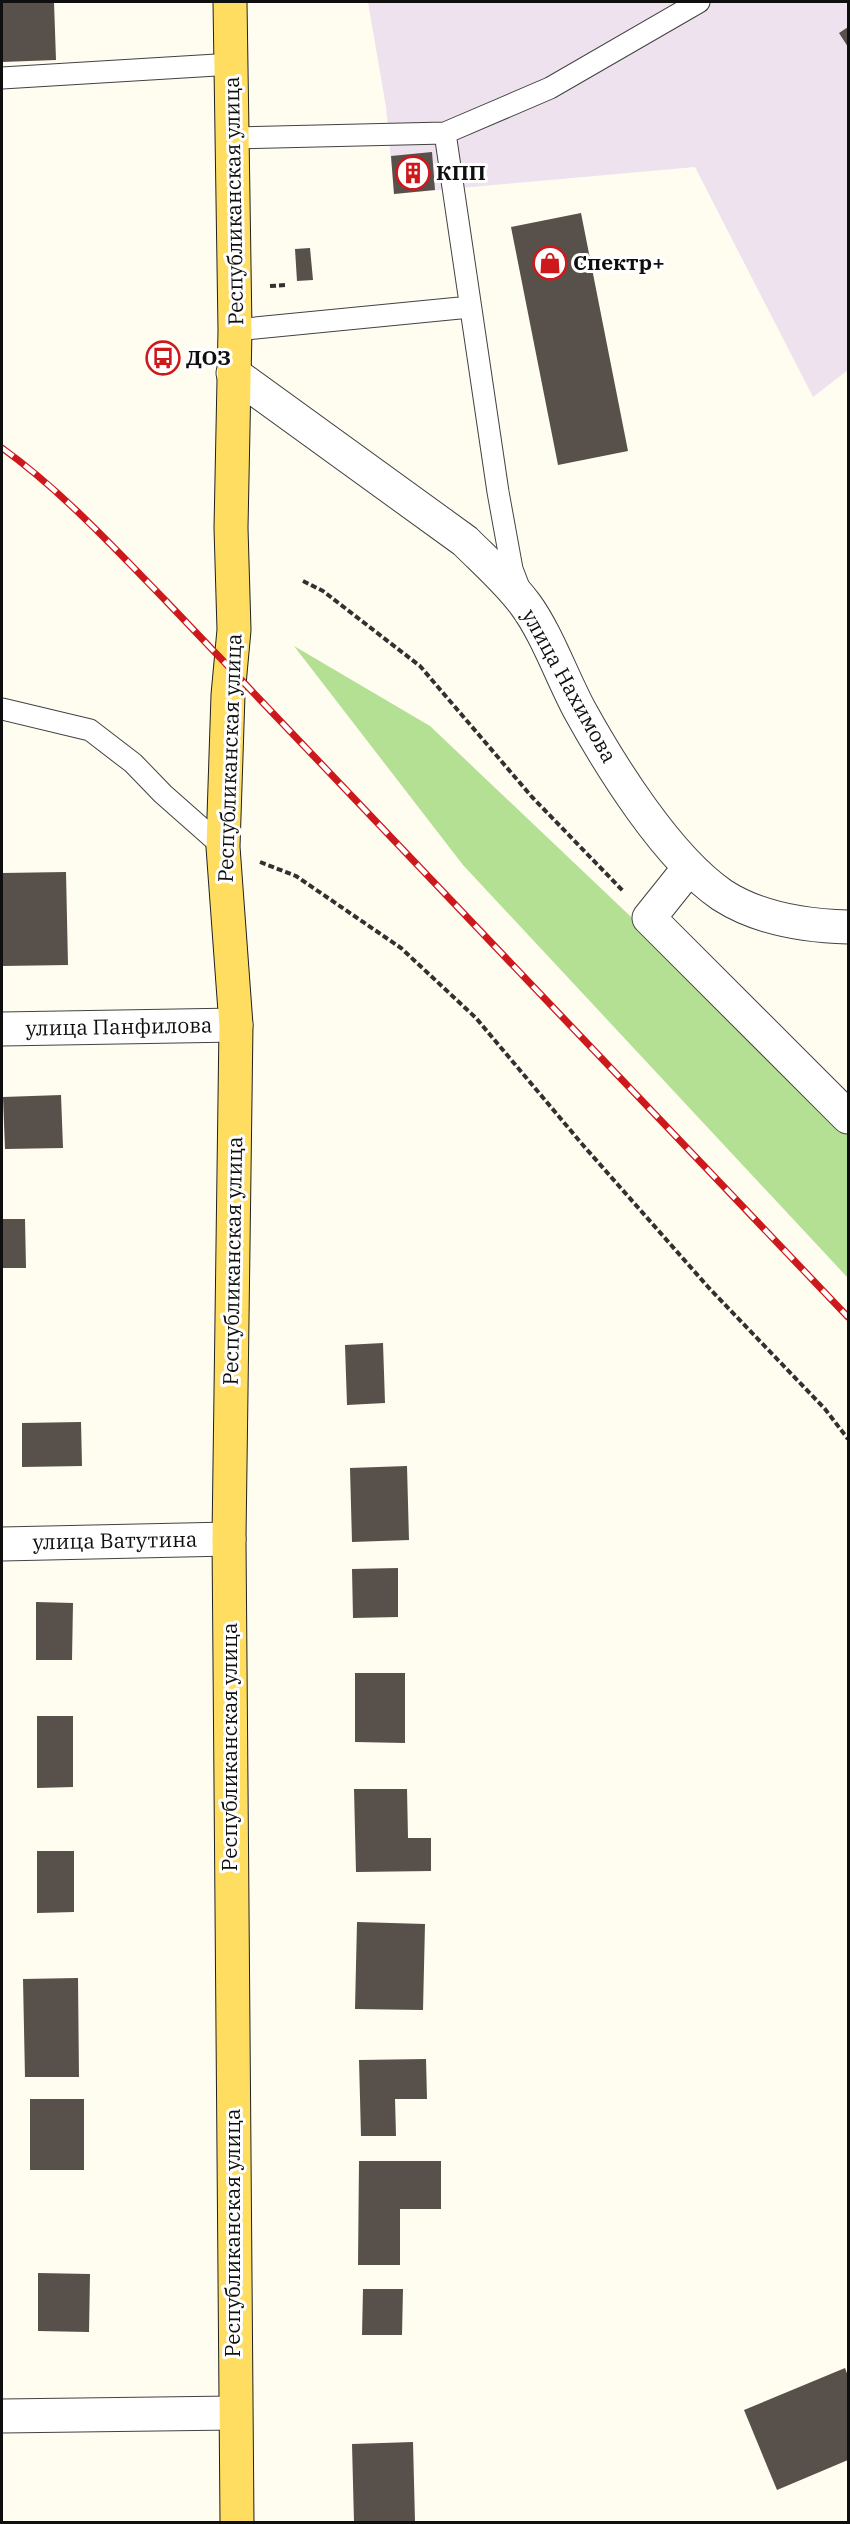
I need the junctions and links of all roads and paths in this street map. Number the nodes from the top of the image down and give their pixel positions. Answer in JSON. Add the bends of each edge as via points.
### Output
{"nodes":[{"id":1,"x":230,"y":2,"type":"edge"},
{"id":2,"x":699,"y":2,"type":"edge"},
{"id":3,"x":232,"y":64,"type":"junction"},
{"id":4,"x":2,"y":78,"type":"edge"},
{"id":5,"x":445,"y":133,"type":"junction"},
{"id":6,"x":233,"y":138,"type":"junction"},
{"id":7,"x":470,"y":307,"type":"junction"},
{"id":8,"x":235,"y":330,"type":"junction"},
{"id":9,"x":233,"y":373,"type":"junction"},
{"id":10,"x":303,"y":581,"type":"dead end"},
{"id":11,"x":525,"y":605,"type":"junction"},
{"id":12,"x":2,"y":709,"type":"edge"},
{"id":13,"x":223,"y":847,"type":"junction"},
{"id":14,"x":689,"y":868,"type":"junction"},
{"id":15,"x":649,"y":918,"type":"junction"},
{"id":16,"x":849,"y":927,"type":"edge"},
{"id":17,"x":236,"y":1025,"type":"junction"},
{"id":18,"x":2,"y":1029,"type":"edge"},
{"id":19,"x":849,"y":1117,"type":"edge"},
{"id":20,"x":849,"y":1439,"type":"edge"},
{"id":21,"x":229,"y":1539,"type":"junction"},
{"id":22,"x":2,"y":1544,"type":"edge"},
{"id":23,"x":234,"y":2413,"type":"junction"},
{"id":24,"x":2,"y":2416,"type":"edge"},
{"id":25,"x":237,"y":2523,"type":"edge"}],
"edges":[{"from":1,"to":3,"type":"main road","name":"Республиканская улица"},
{"from":2,"to":5,"type":"lane","via":[[550,88]]},
{"from":3,"to":4,"type":"lane"},
{"from":3,"to":6,"type":"main road","name":"Республиканская улица"},
{"from":5,"to":6,"type":"lane"},
{"from":5,"to":7,"type":"lane"},
{"from":6,"to":8,"type":"main road","name":"Республиканская улица"},
{"from":7,"to":8,"type":"lane"},
{"from":7,"to":11,"type":"lane","via":[[505,534]]},
{"from":8,"to":9,"type":"main road","name":"Республиканская улица"},
{"from":9,"to":11,"type":"street","name":"улица Нахимова","via":[[465,541]]},
{"from":9,"to":13,"type":"main road","name":"Республиканская улица","via":[[234,630]]},
{"from":10,"to":15,"type":"path","via":[[323,591],[420,666],[532,797]]},
{"from":11,"to":14,"type":"street","name":"улица Нахимова","via":[[614,768]]},
{"from":12,"to":13,"type":"lane","via":[[90,730],[133,763]]},
{"from":13,"to":17,"type":"main road","name":"Республиканская улица"},
{"from":13,"to":20,"type":"path","via":[[297,876],[401,948],[476,1018],[709,1288]]},
{"from":14,"to":15,"type":"street"},
{"from":14,"to":16,"type":"street","name":"улица Нахимова","via":[[724,896],[766,915],[817,926]]},
{"from":15,"to":19,"type":"street"},
{"from":17,"to":18,"type":"street","name":"улица Панфилова"},
{"from":17,"to":21,"type":"main road","name":"Республиканская улица"},
{"from":21,"to":22,"type":"street","name":"улица Ватутина"},
{"from":21,"to":23,"type":"main road","name":"Республиканская улица"},
{"from":23,"to":24,"type":"street"},
{"from":23,"to":25,"type":"main road","name":"Республиканская улица"}]}
